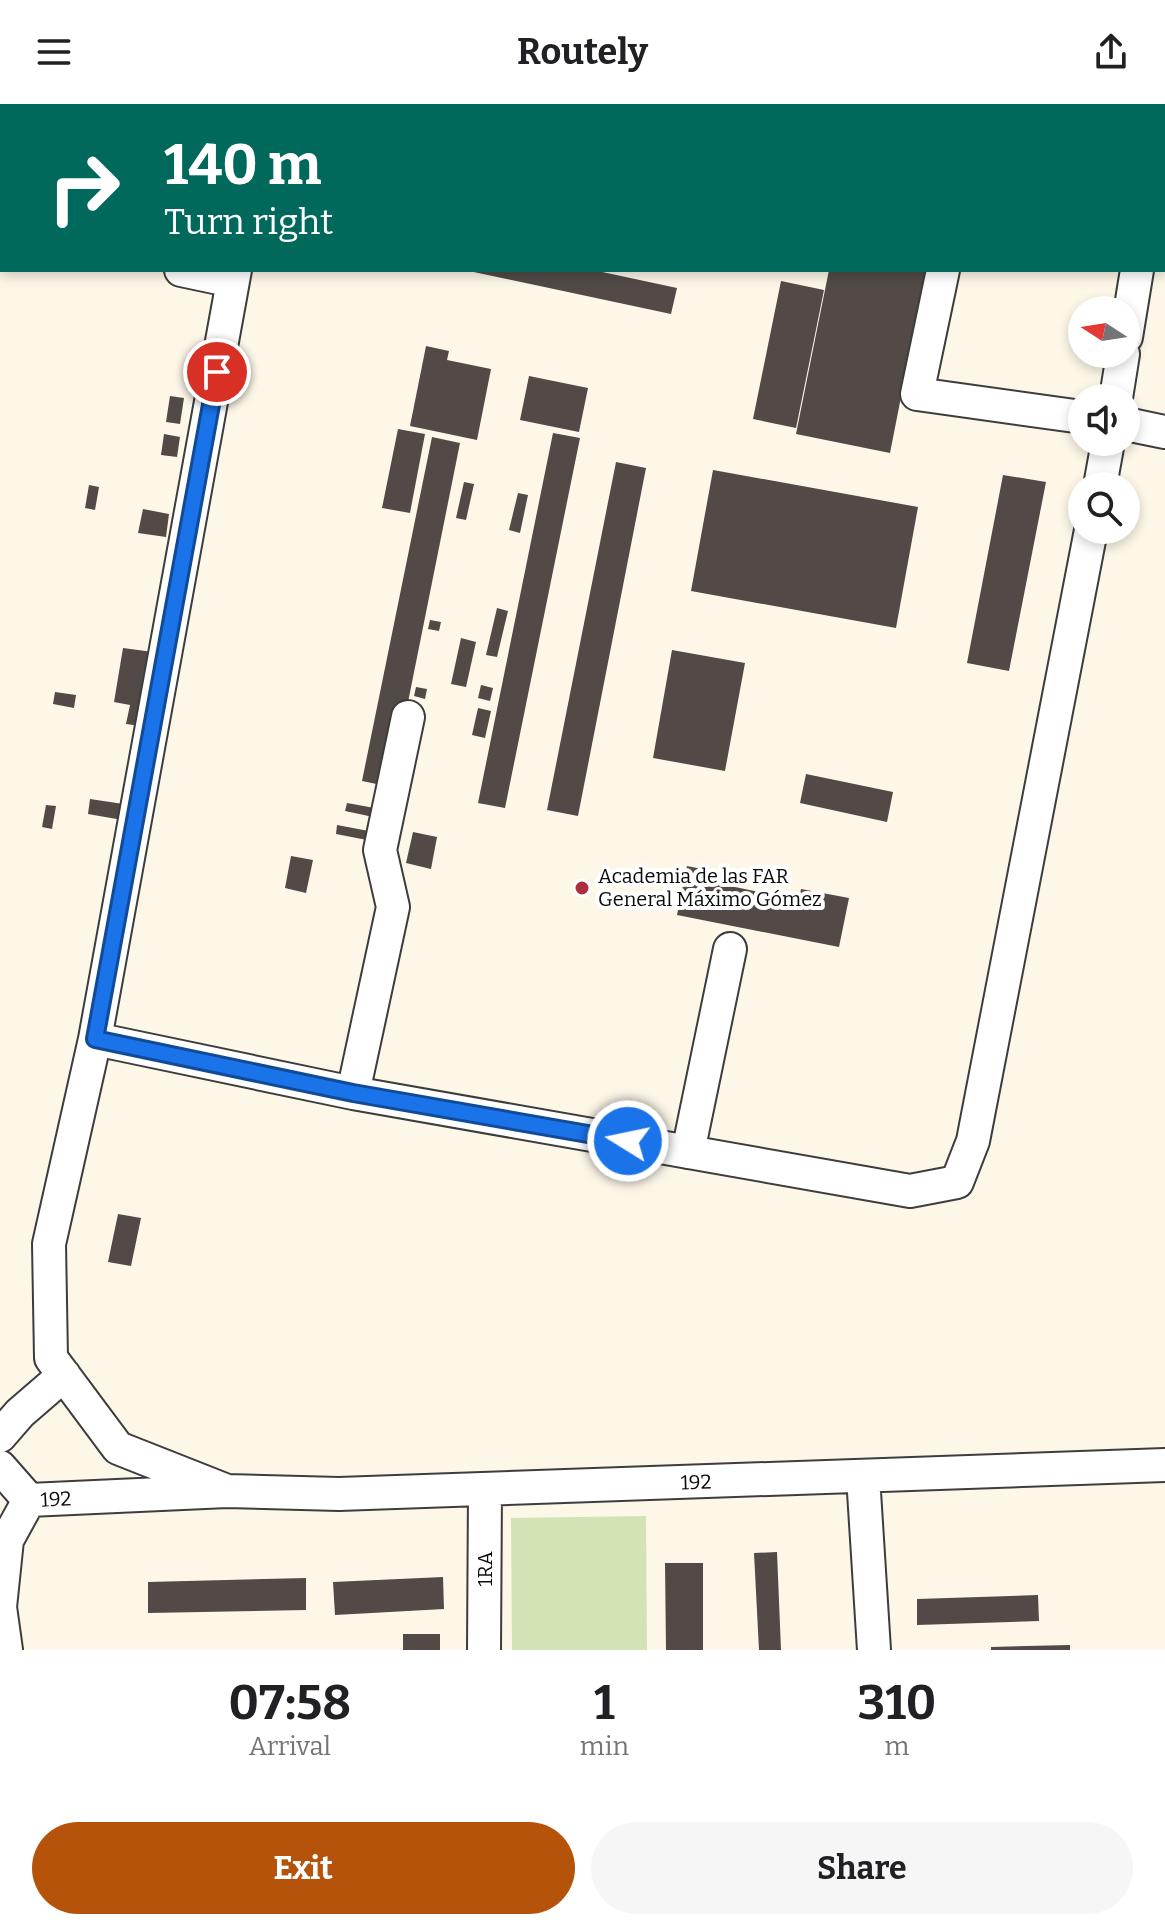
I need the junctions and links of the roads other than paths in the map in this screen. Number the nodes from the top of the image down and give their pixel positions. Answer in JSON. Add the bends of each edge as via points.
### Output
{"nodes":[{"id":1,"x":202,"y":272,"type":"edge"},
{"id":2,"x":943,"y":272,"type":"edge"},
{"id":3,"x":1137,"y":272,"type":"edge"},
{"id":4,"x":234,"y":275,"type":"edge"},
{"id":5,"x":1133,"y":296,"type":"edge"},
{"id":6,"x":1068,"y":415,"type":"edge"},
{"id":7,"x":1140,"y":427,"type":"edge"},
{"id":8,"x":1165,"y":432,"type":"edge"},
{"id":9,"x":1088,"y":544,"type":"edge"},
{"id":10,"x":408,"y":717,"type":"dead end"},
{"id":11,"x":730,"y":949,"type":"dead end"},
{"id":12,"x":95,"y":1039,"type":"junction"},
{"id":13,"x":353,"y":1093,"type":"junction"},
{"id":14,"x":688,"y":1152,"type":"junction"},
{"id":15,"x":57,"y":1366,"type":"junction"},
{"id":16,"x":0,"y":1436,"type":"edge"},
{"id":17,"x":1165,"y":1465,"type":"edge"},
{"id":18,"x":0,"y":1467,"type":"edge"},
{"id":19,"x":863,"y":1476,"type":"junction"},
{"id":20,"x":485,"y":1489,"type":"junction"},
{"id":21,"x":227,"y":1491,"type":"junction"},
{"id":22,"x":29,"y":1500,"type":"junction"},
{"id":23,"x":0,"y":1607,"type":"edge"},
{"id":24,"x":6,"y":1650,"type":"edge"},
{"id":25,"x":484,"y":1650,"type":"edge"},
{"id":26,"x":874,"y":1650,"type":"edge"}],
"edges":[{"from":1,"to":4,"type":"street"},
{"from":2,"to":6,"type":"street","via":[[917,394]]},
{"from":3,"to":5,"type":"street"},
{"from":4,"to":12,"type":"street"},
{"from":7,"to":8,"type":"street"},
{"from":9,"to":14,"type":"street","via":[[973,1141],[957,1182],[910,1191]]},
{"from":10,"to":13,"type":"street","via":[[380,850],[393,907]]},
{"from":11,"to":14,"type":"street"},
{"from":12,"to":13,"type":"street"},
{"from":12,"to":15,"type":"street","via":[[49,1244]]},
{"from":13,"to":14,"type":"street"},
{"from":15,"to":16,"type":"street"},
{"from":15,"to":21,"type":"street","name":"192","via":[[118,1448]]},
{"from":17,"to":19,"type":"street","name":"192"},
{"from":18,"to":22,"type":"street"},
{"from":19,"to":20,"type":"street","name":"192"},
{"from":19,"to":26,"type":"street"},
{"from":20,"to":21,"type":"street","name":"192"},
{"from":20,"to":25,"type":"street","name":"1RA"},
{"from":21,"to":22,"type":"street","name":"192"},
{"from":22,"to":23,"type":"street","via":[[7,1540]]},
{"from":23,"to":24,"type":"street"}]}
